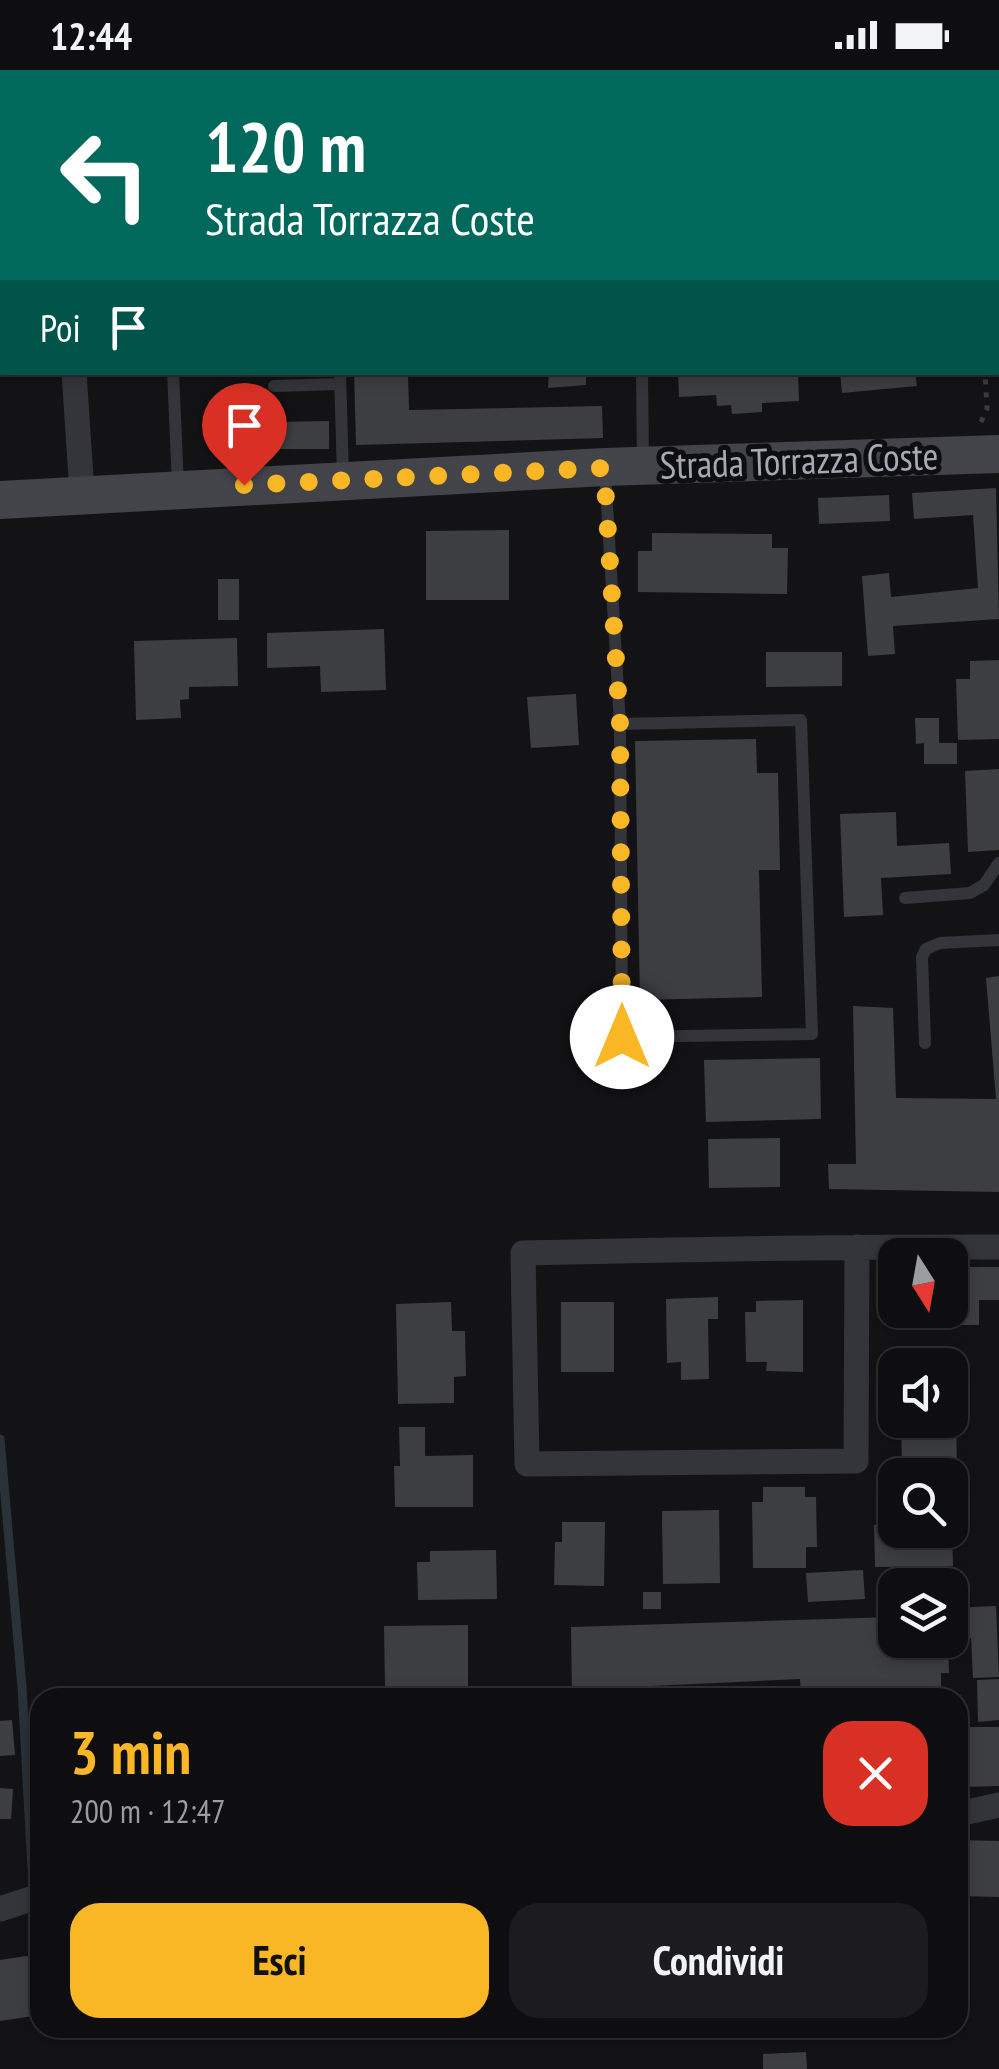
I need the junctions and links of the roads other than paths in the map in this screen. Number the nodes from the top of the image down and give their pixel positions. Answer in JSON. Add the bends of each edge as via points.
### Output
{"nodes":[{"id":1,"x":74,"y":375,"type":"edge"},
{"id":2,"x":173,"y":375,"type":"edge"},
{"id":3,"x":642,"y":375,"type":"edge"},
{"id":4,"x":340,"y":378,"type":"edge"},
{"id":5,"x":274,"y":386,"type":"dead end"},
{"id":6,"x":999,"y":454,"type":"edge"},
{"id":7,"x":643,"y":466,"type":"junction"},
{"id":8,"x":604,"y":468,"type":"junction"},
{"id":9,"x":343,"y":480,"type":"junction"},
{"id":10,"x":178,"y":488,"type":"junction"},
{"id":11,"x":82,"y":493,"type":"junction"},
{"id":12,"x":0,"y":500,"type":"edge"},
{"id":13,"x":620,"y":724,"type":"junction"},
{"id":14,"x":999,"y":863,"type":"edge"},
{"id":15,"x":905,"y":898,"type":"dead end"},
{"id":16,"x":999,"y":940,"type":"edge"},
{"id":17,"x":926,"y":1043,"type":"dead end"},
{"id":18,"x":999,"y":1246,"type":"edge"},
{"id":19,"x":857,"y":1247,"type":"junction"},
{"id":20,"x":999,"y":1805,"type":"edge"},
{"id":21,"x":968,"y":1812,"type":"edge"},
{"id":22,"x":30,"y":1899,"type":"edge"},
{"id":23,"x":0,"y":1909,"type":"edge"}],
"edges":[{"from":1,"to":11,"type":"street"},
{"from":2,"to":10,"type":"lane"},
{"from":3,"to":7,"type":"lane"},
{"from":4,"to":5,"type":"lane"},
{"from":4,"to":9,"type":"lane"},
{"from":6,"to":7,"type":"street","name":"Strada Torrazza Coste"},
{"from":7,"to":8,"type":"street","name":"Strada Torrazza Coste"},
{"from":8,"to":9,"type":"street","name":"Strada Torrazza Coste"},
{"from":8,"to":13,"type":"lane"},
{"from":9,"to":10,"type":"street","name":"Strada Torrazza Coste"},
{"from":10,"to":11,"type":"street","name":"Strada Torrazza Coste"},
{"from":11,"to":12,"type":"street","name":"Strada Torrazza Coste"},
{"from":13,"to":13,"type":"lane","via":[[622,1037],[812,1034],[800,720]]},
{"from":14,"to":15,"type":"lane","via":[[970,893]]},
{"from":16,"to":17,"type":"lane","via":[[926,949]]},
{"from":18,"to":19,"type":"street"},
{"from":19,"to":19,"type":"street","via":[[523,1253],[527,1464],[856,1461]]},
{"from":20,"to":21,"type":"street"},
{"from":22,"to":23,"type":"street"}]}
